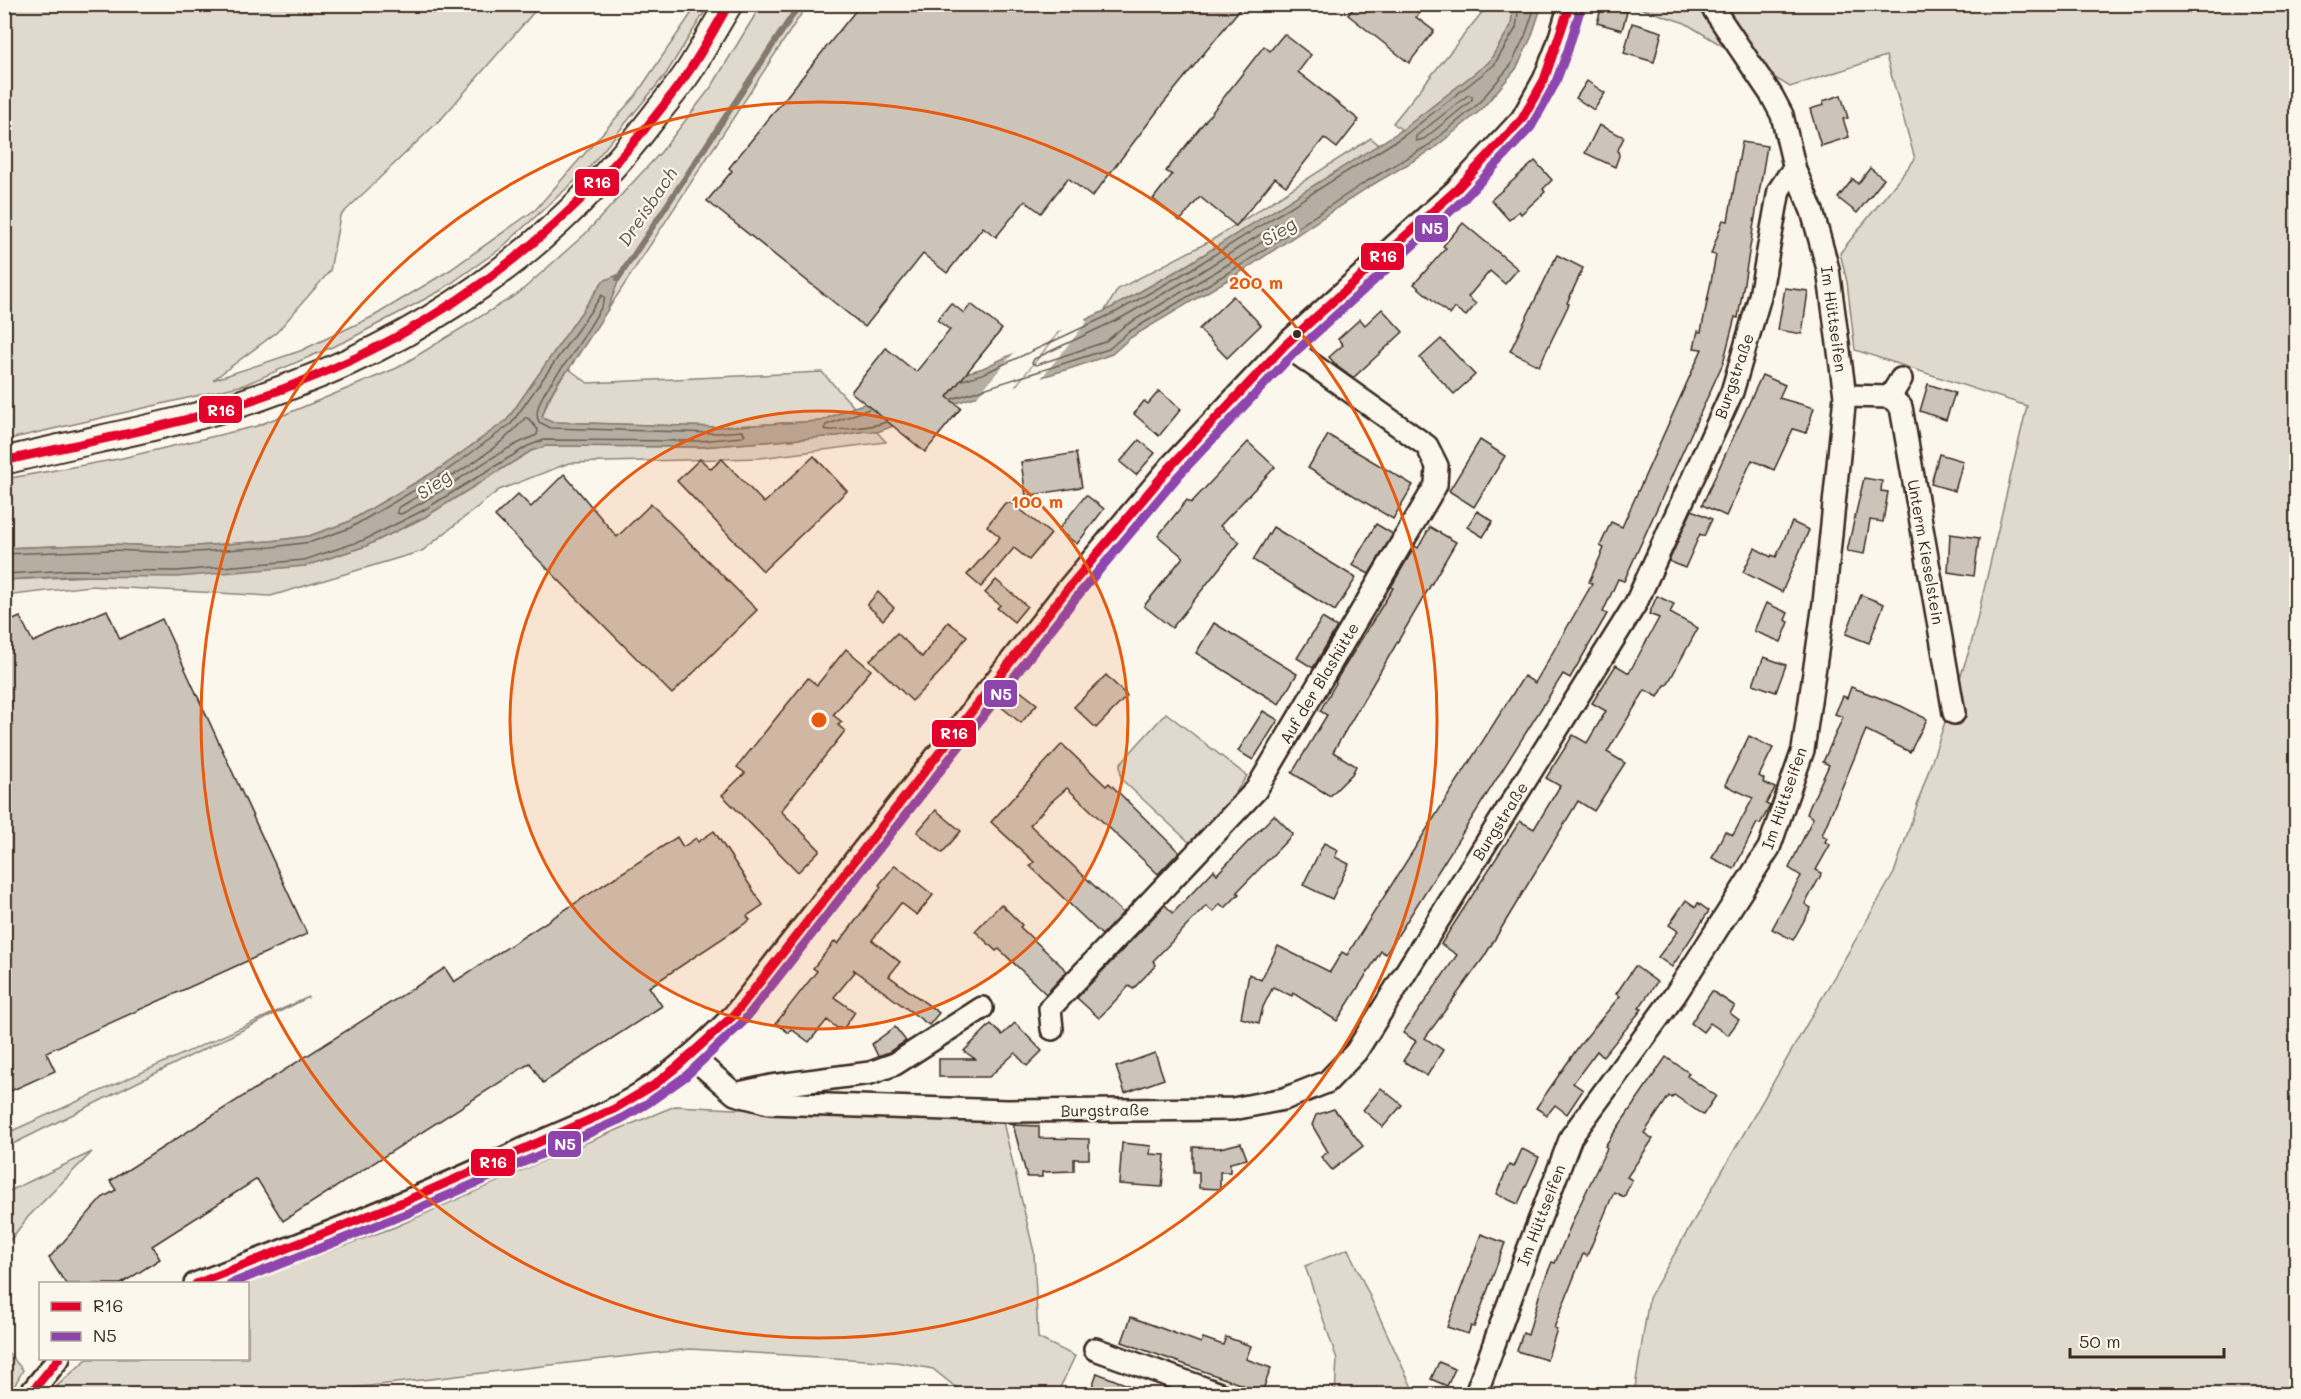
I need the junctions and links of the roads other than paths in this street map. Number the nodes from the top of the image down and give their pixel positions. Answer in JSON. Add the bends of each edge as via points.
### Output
{"nodes":[{"id":1,"x":729,"y":4,"type":"edge"},
{"id":2,"x":1570,"y":4,"type":"edge"},
{"id":3,"x":1710,"y":4,"type":"edge"},
{"id":4,"x":1795,"y":170,"type":"junction"},
{"id":5,"x":1285,"y":345,"type":"junction"},
{"id":6,"x":1845,"y":396,"type":"junction"},
{"id":7,"x":4,"y":461,"type":"edge"},
{"id":8,"x":1954,"y":713,"type":"dead end"},
{"id":9,"x":982,"y":1008,"type":"dead end"},
{"id":10,"x":1052,"y":1029,"type":"dead end"},
{"id":11,"x":692,"y":1057,"type":"junction"},
{"id":12,"x":735,"y":1094,"type":"junction"},
{"id":13,"x":200,"y":1282,"type":"edge"},
{"id":14,"x":1095,"y":1349,"type":"dead end"},
{"id":15,"x":58,"y":1360,"type":"edge"},
{"id":16,"x":30,"y":1395,"type":"edge"},
{"id":17,"x":1220,"y":1395,"type":"edge"},
{"id":18,"x":1476,"y":1395,"type":"edge"}],
"edges":[{"from":1,"to":7,"type":"main road","via":[[688,72],[595,188],[487,283],[405,334],[345,365],[259,397],[159,427]]},
{"from":2,"to":5,"type":"street","via":[[1544,80],[1522,119],[1456,190]]},
{"from":3,"to":4,"type":"street","via":[[1782,115]]},
{"from":4,"to":6,"type":"street","name":"Im Hüttseifen","via":[[1812,211],[1828,269]]},
{"from":4,"to":12,"type":"street","name":"Burgstraße","via":[[1779,190],[1760,296],[1732,392],[1636,603],[1356,1052],[1327,1082],[1284,1099],[1233,1109],[1007,1111],[769,1103]]},
{"from":5,"to":10,"type":"street","name":"Auf der Blashütte","via":[[1427,446],[1437,466],[1436,485],[1256,789],[1050,1008]]},
{"from":5,"to":11,"type":"street","via":[[1170,467],[1066,591],[734,1015]]},
{"from":6,"to":8,"type":"street","name":"Unterm Kieselstein","via":[[1895,388]]},
{"from":6,"to":18,"type":"street","name":"Im Hüttseifen","via":[[1824,603],[1803,750],[1769,848],[1675,994],[1571,1137]]},
{"from":9,"to":12,"type":"street","via":[[895,1064],[870,1073]]},
{"from":11,"to":12,"type":"street","name":"Burgstraße"},
{"from":11,"to":13,"type":"street","via":[[639,1094],[517,1153],[417,1198]]},
{"from":14,"to":17,"type":"street"},
{"from":15,"to":16,"type":"street"}]}
